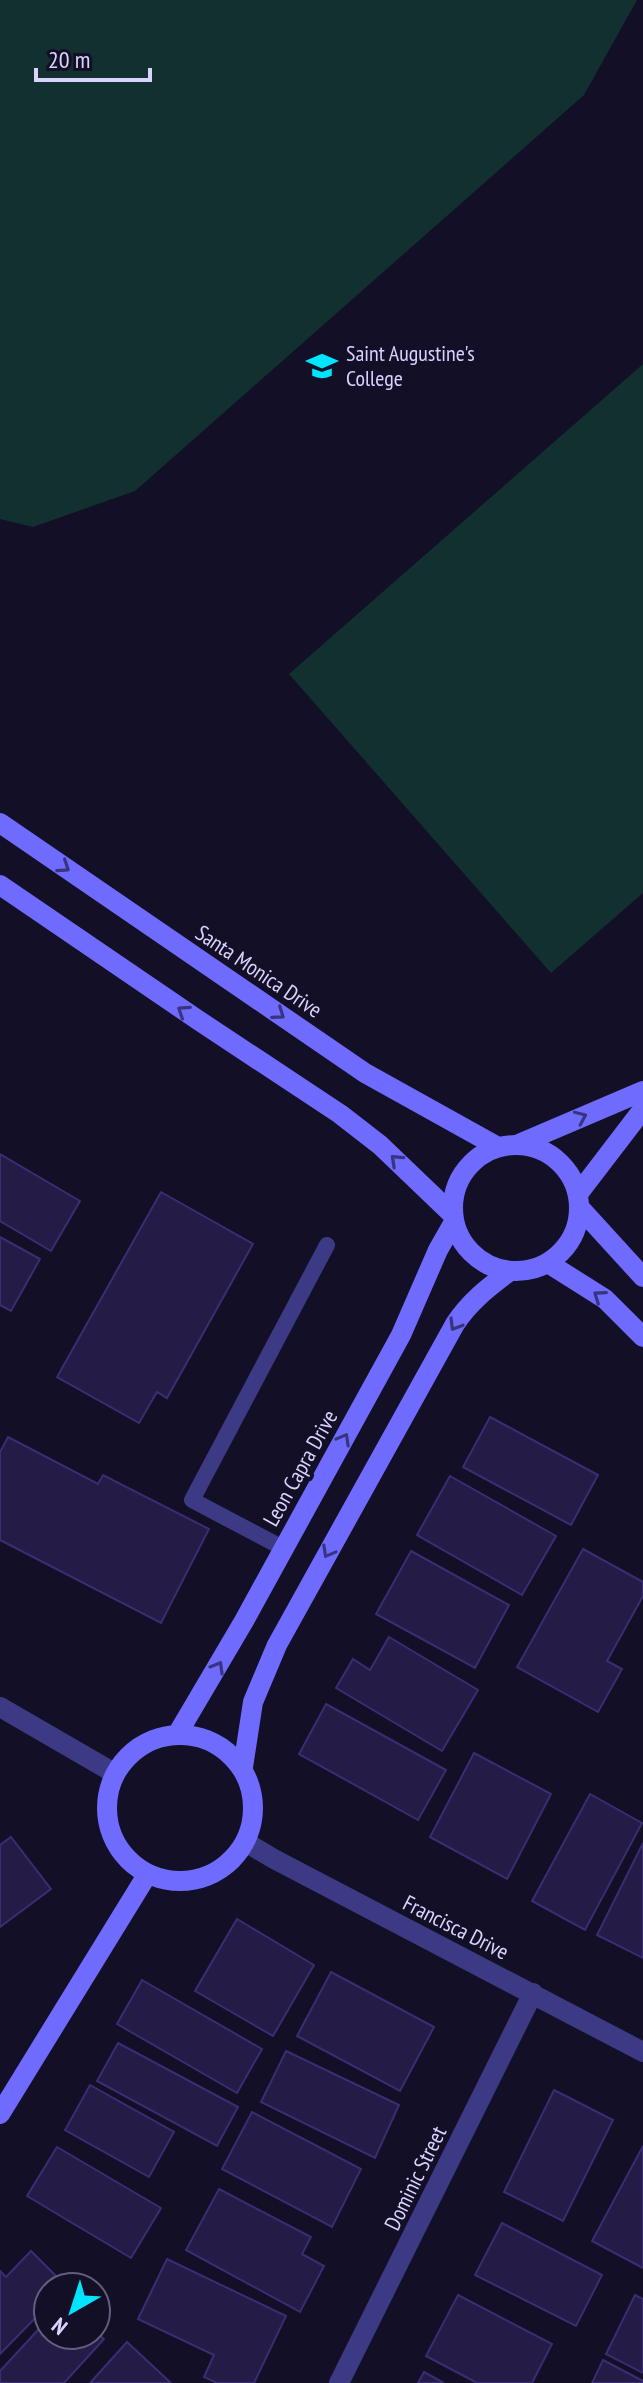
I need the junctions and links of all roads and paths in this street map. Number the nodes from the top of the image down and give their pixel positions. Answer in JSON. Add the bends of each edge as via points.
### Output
{"nodes":[{"id":1,"x":0,"y":823,"type":"edge"},
{"id":2,"x":0,"y":885,"type":"edge"},
{"id":3,"x":643,"y":1091,"type":"edge"},
{"id":4,"x":643,"y":1109,"type":"edge"},
{"id":5,"x":519,"y":1144,"type":"junction"},
{"id":6,"x":498,"y":1147,"type":"junction"},
{"id":7,"x":579,"y":1201,"type":"junction"},
{"id":8,"x":453,"y":1218,"type":"junction"},
{"id":9,"x":327,"y":1245,"type":"dead end"},
{"id":10,"x":548,"y":1263,"type":"junction"},
{"id":11,"x":510,"y":1271,"type":"junction"},
{"id":12,"x":643,"y":1277,"type":"edge"},
{"id":13,"x":643,"y":1337,"type":"edge"},
{"id":14,"x":283,"y":1548,"type":"junction"},
{"id":15,"x":0,"y":1707,"type":"edge"},
{"id":16,"x":178,"y":1733,"type":"junction"},
{"id":17,"x":243,"y":1767,"type":"junction"},
{"id":18,"x":114,"y":1773,"type":"junction"},
{"id":19,"x":247,"y":1843,"type":"junction"},
{"id":20,"x":147,"y":1875,"type":"junction"},
{"id":21,"x":533,"y":1993,"type":"junction"},
{"id":22,"x":643,"y":2052,"type":"edge"},
{"id":23,"x":0,"y":2114,"type":"edge"},
{"id":24,"x":339,"y":2383,"type":"edge"}],
"edges":[{"from":1,"to":6,"type":"street","name":"Santa Monica Drive","one_way":true,"via":[[365,1073]]},
{"from":8,"to":2,"type":"street","one_way":true,"via":[[380,1145],[340,1114]]},
{"from":5,"to":3,"type":"street","one_way":true},
{"from":4,"to":7,"type":"street"},
{"from":5,"to":6,"type":"street"},
{"from":5,"to":7,"type":"street","via":[[558,1160]]},
{"from":6,"to":8,"type":"street","via":[[478,1156],[463,1172],[454,1192]]},
{"from":7,"to":10,"type":"street","via":[[574,1233]]},
{"from":7,"to":12,"type":"street"},
{"from":8,"to":11,"type":"street","via":[[474,1255]]},
{"from":14,"to":8,"type":"street","name":"Leon Capra Drive","one_way":true,"via":[[401,1335]]},
{"from":9,"to":14,"type":"lane","via":[[192,1500]]},
{"from":10,"to":11,"type":"street"},
{"from":13,"to":10,"type":"street","one_way":true,"via":[[605,1299]]},
{"from":11,"to":17,"type":"street","one_way":true,"via":[[475,1299],[455,1324],[277,1645],[253,1702]]},
{"from":16,"to":14,"type":"street","name":"Leon Capra Drive","one_way":true},
{"from":15,"to":18,"type":"street"},
{"from":16,"to":17,"type":"street","via":[[215,1742]]},
{"from":16,"to":18,"type":"street","via":[[141,1745]]},
{"from":17,"to":19,"type":"street","via":[[255,1805]]},
{"from":18,"to":20,"type":"street","via":[[106,1802],[110,1830],[124,1856]]},
{"from":19,"to":20,"type":"street","via":[[221,1871],[185,1882]]},
{"from":19,"to":21,"type":"street","name":"Francisca Drive"},
{"from":20,"to":23,"type":"street"},
{"from":21,"to":22,"type":"street","name":"Francisca Drive"},
{"from":21,"to":24,"type":"street","name":"Dominic Street"}]}
